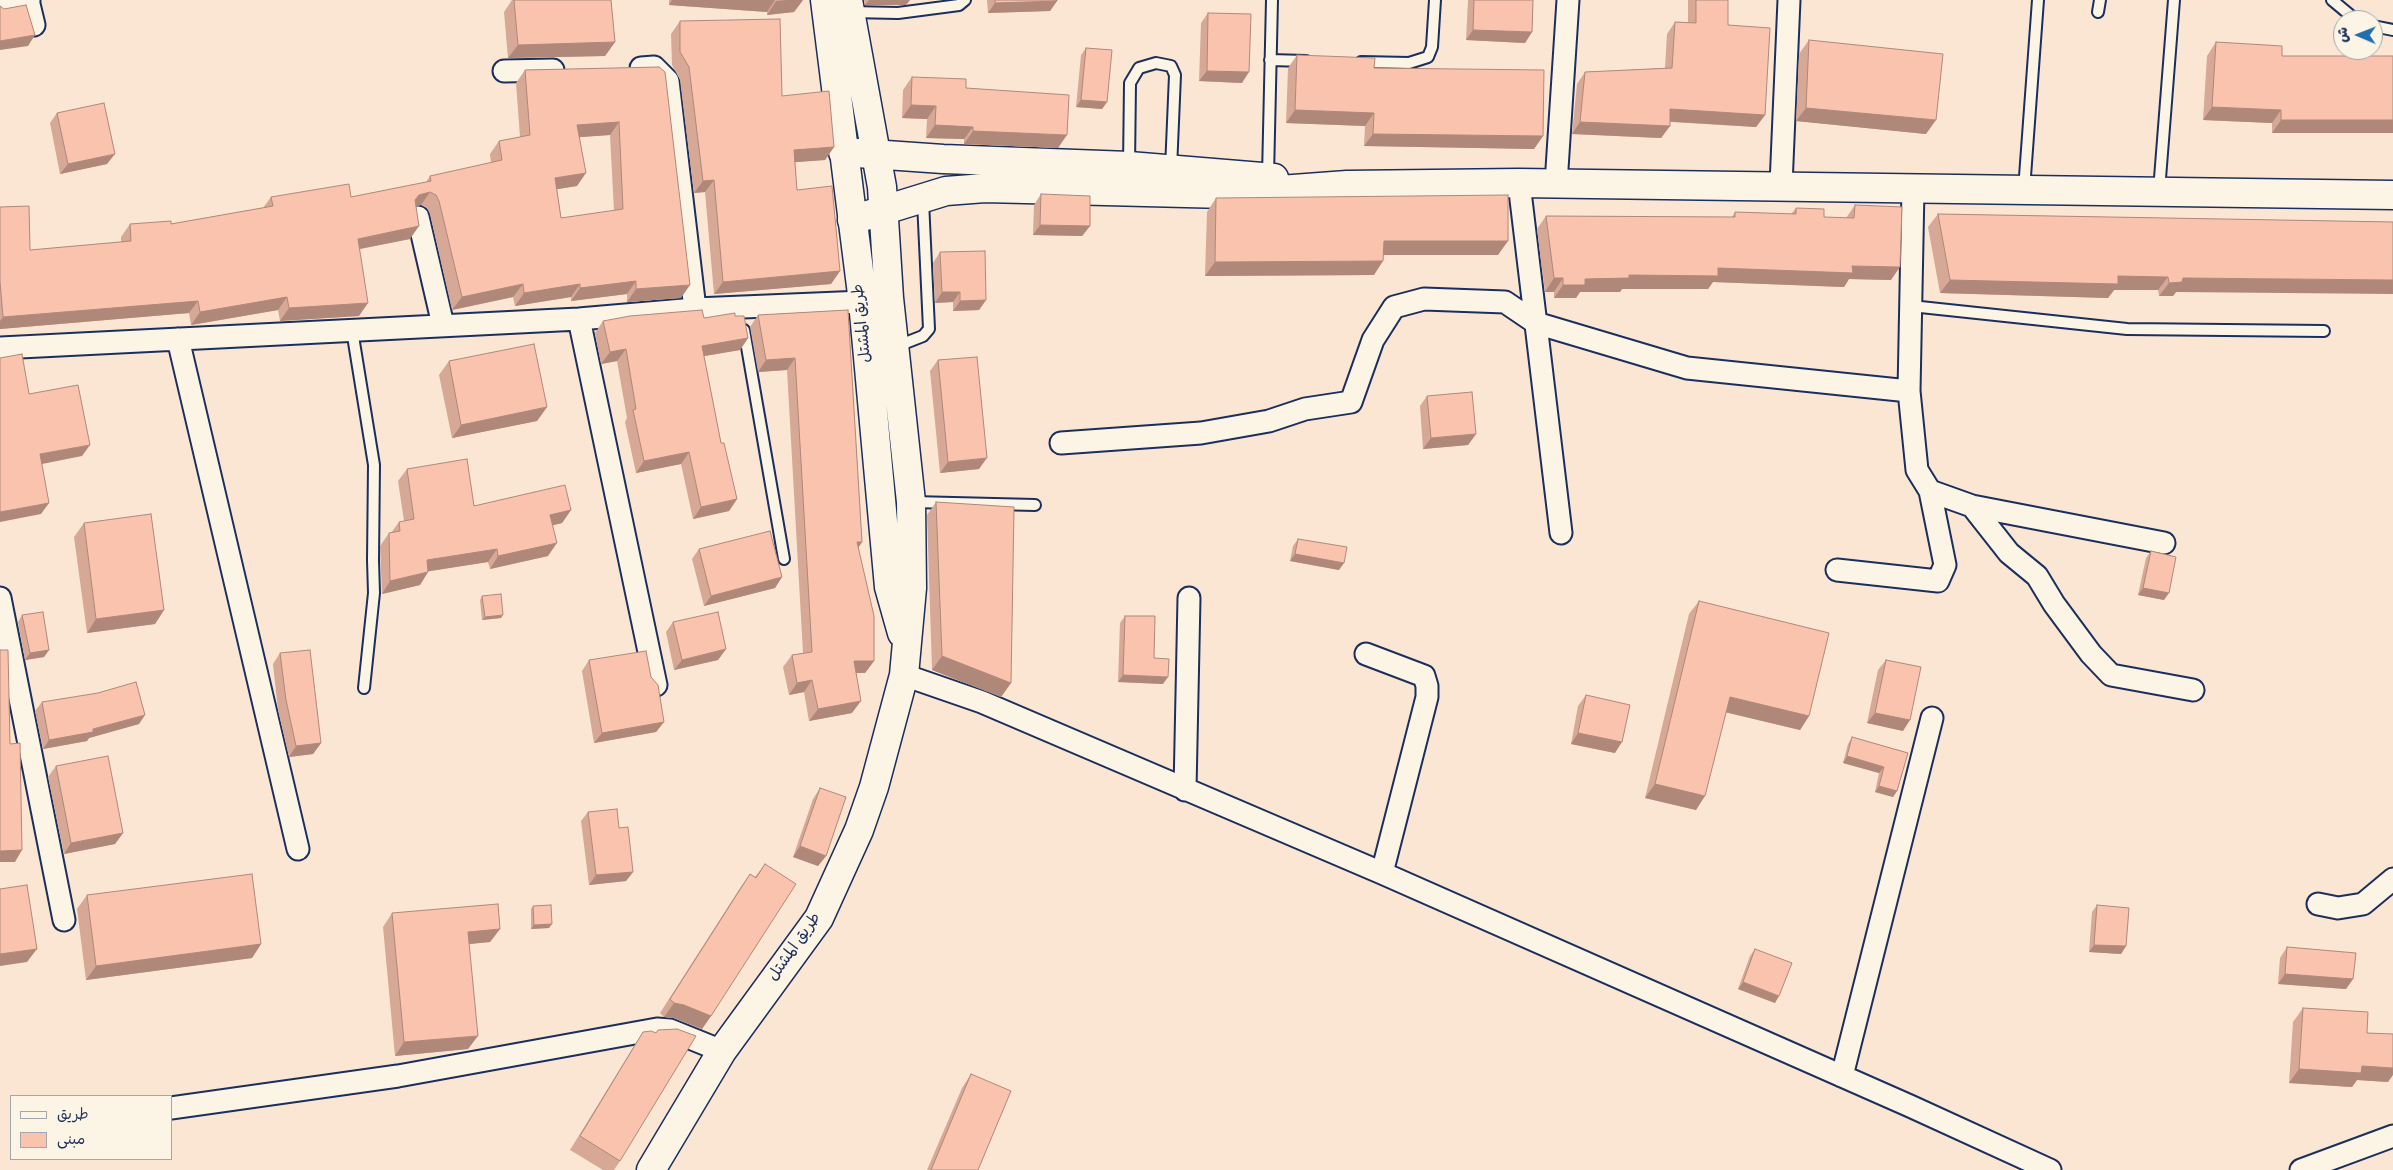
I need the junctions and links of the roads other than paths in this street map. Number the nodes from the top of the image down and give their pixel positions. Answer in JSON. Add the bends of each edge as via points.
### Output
{"nodes":[{"id":1,"x":825,"y":0,"type":"edge"},
{"id":2,"x":965,"y":0,"type":"edge"},
{"id":3,"x":1272,"y":0,"type":"edge"},
{"id":4,"x":1435,"y":0,"type":"edge"},
{"id":5,"x":1568,"y":0,"type":"edge"},
{"id":6,"x":1789,"y":0,"type":"edge"},
{"id":7,"x":2038,"y":0,"type":"edge"},
{"id":8,"x":2100,"y":0,"type":"edge"},
{"id":9,"x":2174,"y":0,"type":"edge"},
{"id":10,"x":2332,"y":0,"type":"edge"},
{"id":11,"x":28,"y":1,"type":"edge"},
{"id":12,"x":849,"y":6,"type":"edge"},
{"id":13,"x":0,"y":7,"type":"edge"},
{"id":14,"x":2344,"y":10,"type":"edge"},
{"id":15,"x":2098,"y":12,"type":"dead end"},
{"id":16,"x":34,"y":24,"type":"edge"},
{"id":17,"x":1270,"y":60,"type":"junction"},
{"id":18,"x":1319,"y":61,"type":"edge"},
{"id":19,"x":1349,"y":62,"type":"edge"},
{"id":20,"x":624,"y":68,"type":"edge"},
{"id":21,"x":574,"y":69,"type":"edge"},
{"id":22,"x":504,"y":71,"type":"dead end"},
{"id":23,"x":843,"y":152,"type":"junction"},
{"id":24,"x":876,"y":153,"type":"junction"},
{"id":25,"x":1129,"y":166,"type":"junction"},
{"id":26,"x":1171,"y":170,"type":"junction"},
{"id":27,"x":1268,"y":177,"type":"junction"},
{"id":28,"x":1519,"y":183,"type":"junction"},
{"id":29,"x":1347,"y":184,"type":"junction"},
{"id":30,"x":1556,"y":184,"type":"junction"},
{"id":31,"x":1781,"y":186,"type":"junction"},
{"id":32,"x":1913,"y":189,"type":"junction"},
{"id":33,"x":2024,"y":191,"type":"junction"},
{"id":34,"x":2159,"y":192,"type":"junction"},
{"id":35,"x":2393,"y":196,"type":"edge"},
{"id":36,"x":923,"y":198,"type":"junction"},
{"id":37,"x":882,"y":212,"type":"junction"},
{"id":38,"x":418,"y":217,"type":"edge"},
{"id":39,"x":852,"y":220,"type":"junction"},
{"id":40,"x":863,"y":302,"type":"junction"},
{"id":41,"x":1911,"y":306,"type":"junction"},
{"id":42,"x":739,"y":307,"type":"junction"},
{"id":43,"x":694,"y":309,"type":"junction"},
{"id":44,"x":579,"y":319,"type":"junction"},
{"id":45,"x":1536,"y":323,"type":"junction"},
{"id":46,"x":443,"y":325,"type":"junction"},
{"id":47,"x":352,"y":330,"type":"junction"},
{"id":48,"x":2324,"y":331,"type":"dead end"},
{"id":49,"x":178,"y":339,"type":"junction"},
{"id":50,"x":894,"y":347,"type":"junction"},
{"id":51,"x":0,"y":348,"type":"edge"},
{"id":52,"x":1909,"y":391,"type":"junction"},
{"id":53,"x":1061,"y":443,"type":"dead end"},
{"id":54,"x":1930,"y":490,"type":"junction"},
{"id":55,"x":911,"y":502,"type":"junction"},
{"id":56,"x":1035,"y":505,"type":"dead end"},
{"id":57,"x":1972,"y":506,"type":"junction"},
{"id":58,"x":1561,"y":534,"type":"dead end"},
{"id":59,"x":2164,"y":544,"type":"dead end"},
{"id":60,"x":784,"y":559,"type":"dead end"},
{"id":61,"x":1837,"y":570,"type":"dead end"},
{"id":62,"x":0,"y":598,"type":"edge"},
{"id":63,"x":1189,"y":598,"type":"dead end"},
{"id":64,"x":905,"y":645,"type":"junction"},
{"id":65,"x":1366,"y":654,"type":"dead end"},
{"id":66,"x":904,"y":675,"type":"junction"},
{"id":67,"x":656,"y":685,"type":"edge"},
{"id":68,"x":364,"y":688,"type":"dead end"},
{"id":69,"x":2193,"y":690,"type":"dead end"},
{"id":70,"x":1932,"y":718,"type":"dead end"},
{"id":71,"x":1185,"y":790,"type":"junction"},
{"id":72,"x":298,"y":849,"type":"dead end"},
{"id":73,"x":1382,"y":873,"type":"junction"},
{"id":74,"x":2393,"y":879,"type":"edge"},
{"id":75,"x":2318,"y":904,"type":"dead end"},
{"id":76,"x":64,"y":920,"type":"dead end"},
{"id":77,"x":722,"y":1051,"type":"junction"},
{"id":78,"x":1842,"y":1076,"type":"junction"},
{"id":79,"x":172,"y":1108,"type":"edge"},
{"id":80,"x":2393,"y":1136,"type":"edge"},
{"id":81,"x":651,"y":1170,"type":"edge"},
{"id":82,"x":2050,"y":1170,"type":"edge"},
{"id":83,"x":2301,"y":1170,"type":"edge"}],
"edges":[{"from":1,"to":23,"type":"main road","name":"طريق المشتل"},
{"from":2,"to":12,"type":"lane","via":[[959,6],[898,13]]},
{"from":3,"to":17,"type":"lane"},
{"from":4,"to":19,"type":"lane","via":[[1432,46],[1428,57],[1409,63]]},
{"from":5,"to":30,"type":"street"},
{"from":6,"to":31,"type":"street"},
{"from":7,"to":33,"type":"lane"},
{"from":8,"to":15,"type":"lane"},
{"from":9,"to":34,"type":"lane"},
{"from":10,"to":14,"type":"lane"},
{"from":11,"to":13,"type":"street"},
{"from":11,"to":16,"type":"street"},
{"from":12,"to":24,"type":"main road","name":"طريق المشتل"},
{"from":17,"to":18,"type":"lane"},
{"from":17,"to":27,"type":"lane"},
{"from":20,"to":43,"type":"street","via":[[654,67],[668,81]]},
{"from":21,"to":22,"type":"street"},
{"from":23,"to":24,"type":"main road"},
{"from":23,"to":39,"type":"main road","name":"طريق المشتل"},
{"from":24,"to":25,"type":"main road","via":[[943,159]]},
{"from":24,"to":37,"type":"main road","name":"طريق المشتل","via":[[882,186]]},
{"from":25,"to":26,"type":"main road"},
{"from":25,"to":26,"type":"lane","via":[[1130,83],[1139,68],[1156,62],[1171,66],[1175,75]]},
{"from":26,"to":27,"type":"main road"},
{"from":27,"to":29,"type":"main road"},
{"from":28,"to":29,"type":"main road"},
{"from":28,"to":30,"type":"main road"},
{"from":28,"to":45,"type":"street"},
{"from":29,"to":36,"type":"main road","via":[[1226,194],[985,188],[946,191]]},
{"from":30,"to":31,"type":"main road"},
{"from":31,"to":32,"type":"main road"},
{"from":32,"to":33,"type":"main road"},
{"from":32,"to":41,"type":"street"},
{"from":33,"to":34,"type":"main road"},
{"from":34,"to":35,"type":"main road"},
{"from":36,"to":37,"type":"main road"},
{"from":36,"to":50,"type":"lane","via":[[929,329],[924,336]]},
{"from":37,"to":39,"type":"main road"},
{"from":37,"to":50,"type":"main road","name":"طريق المشتل"},
{"from":38,"to":46,"type":"street"},
{"from":39,"to":40,"type":"main road","name":"طريق المشتل"},
{"from":40,"to":42,"type":"street"},
{"from":40,"to":64,"type":"main road","name":"طريق المشتل","via":[[889,587]]},
{"from":41,"to":48,"type":"lane","via":[[2127,329]]},
{"from":41,"to":52,"type":"street"},
{"from":42,"to":43,"type":"street"},
{"from":42,"to":60,"type":"lane"},
{"from":43,"to":44,"type":"street"},
{"from":44,"to":46,"type":"street"},
{"from":44,"to":67,"type":"street"},
{"from":45,"to":52,"type":"street","via":[[1687,368]]},
{"from":45,"to":53,"type":"street","via":[[1505,302],[1424,299],[1394,307],[1373,340],[1351,402],[1201,433]]},
{"from":45,"to":58,"type":"street"},
{"from":46,"to":47,"type":"street"},
{"from":47,"to":49,"type":"street"},
{"from":47,"to":68,"type":"lane","via":[[374,465],[374,593]]},
{"from":49,"to":51,"type":"street"},
{"from":49,"to":72,"type":"street"},
{"from":50,"to":55,"type":"main road","name":"طريق المشتل"},
{"from":52,"to":54,"type":"street","via":[[1917,470]]},
{"from":54,"to":57,"type":"street"},
{"from":54,"to":61,"type":"street","via":[[1945,565],[1938,581]]},
{"from":55,"to":56,"type":"lane"},
{"from":55,"to":64,"type":"main road","name":"طريق المشتل","via":[[912,588]]},
{"from":57,"to":59,"type":"street"},
{"from":57,"to":69,"type":"street","via":[[2009,553],[2037,576],[2091,654],[2112,675]]},
{"from":62,"to":76,"type":"street"},
{"from":63,"to":71,"type":"street"},
{"from":64,"to":66,"type":"main road","name":"طريق المشتل"},
{"from":65,"to":73,"type":"street","via":[[1424,676],[1427,686],[1427,697]]},
{"from":66,"to":71,"type":"street","via":[[982,702]]},
{"from":66,"to":77,"type":"main road","name":"طريق المشتل","via":[[859,830],[819,918]]},
{"from":70,"to":78,"type":"street"},
{"from":71,"to":73,"type":"street"},
{"from":73,"to":78,"type":"street"},
{"from":74,"to":75,"type":"street","via":[[2364,904],[2338,908]]},
{"from":77,"to":79,"type":"street","via":[[657,1028],[398,1076]]},
{"from":77,"to":81,"type":"main road","name":"طريق المشتل"},
{"from":78,"to":82,"type":"street"},
{"from":80,"to":83,"type":"street"}]}
